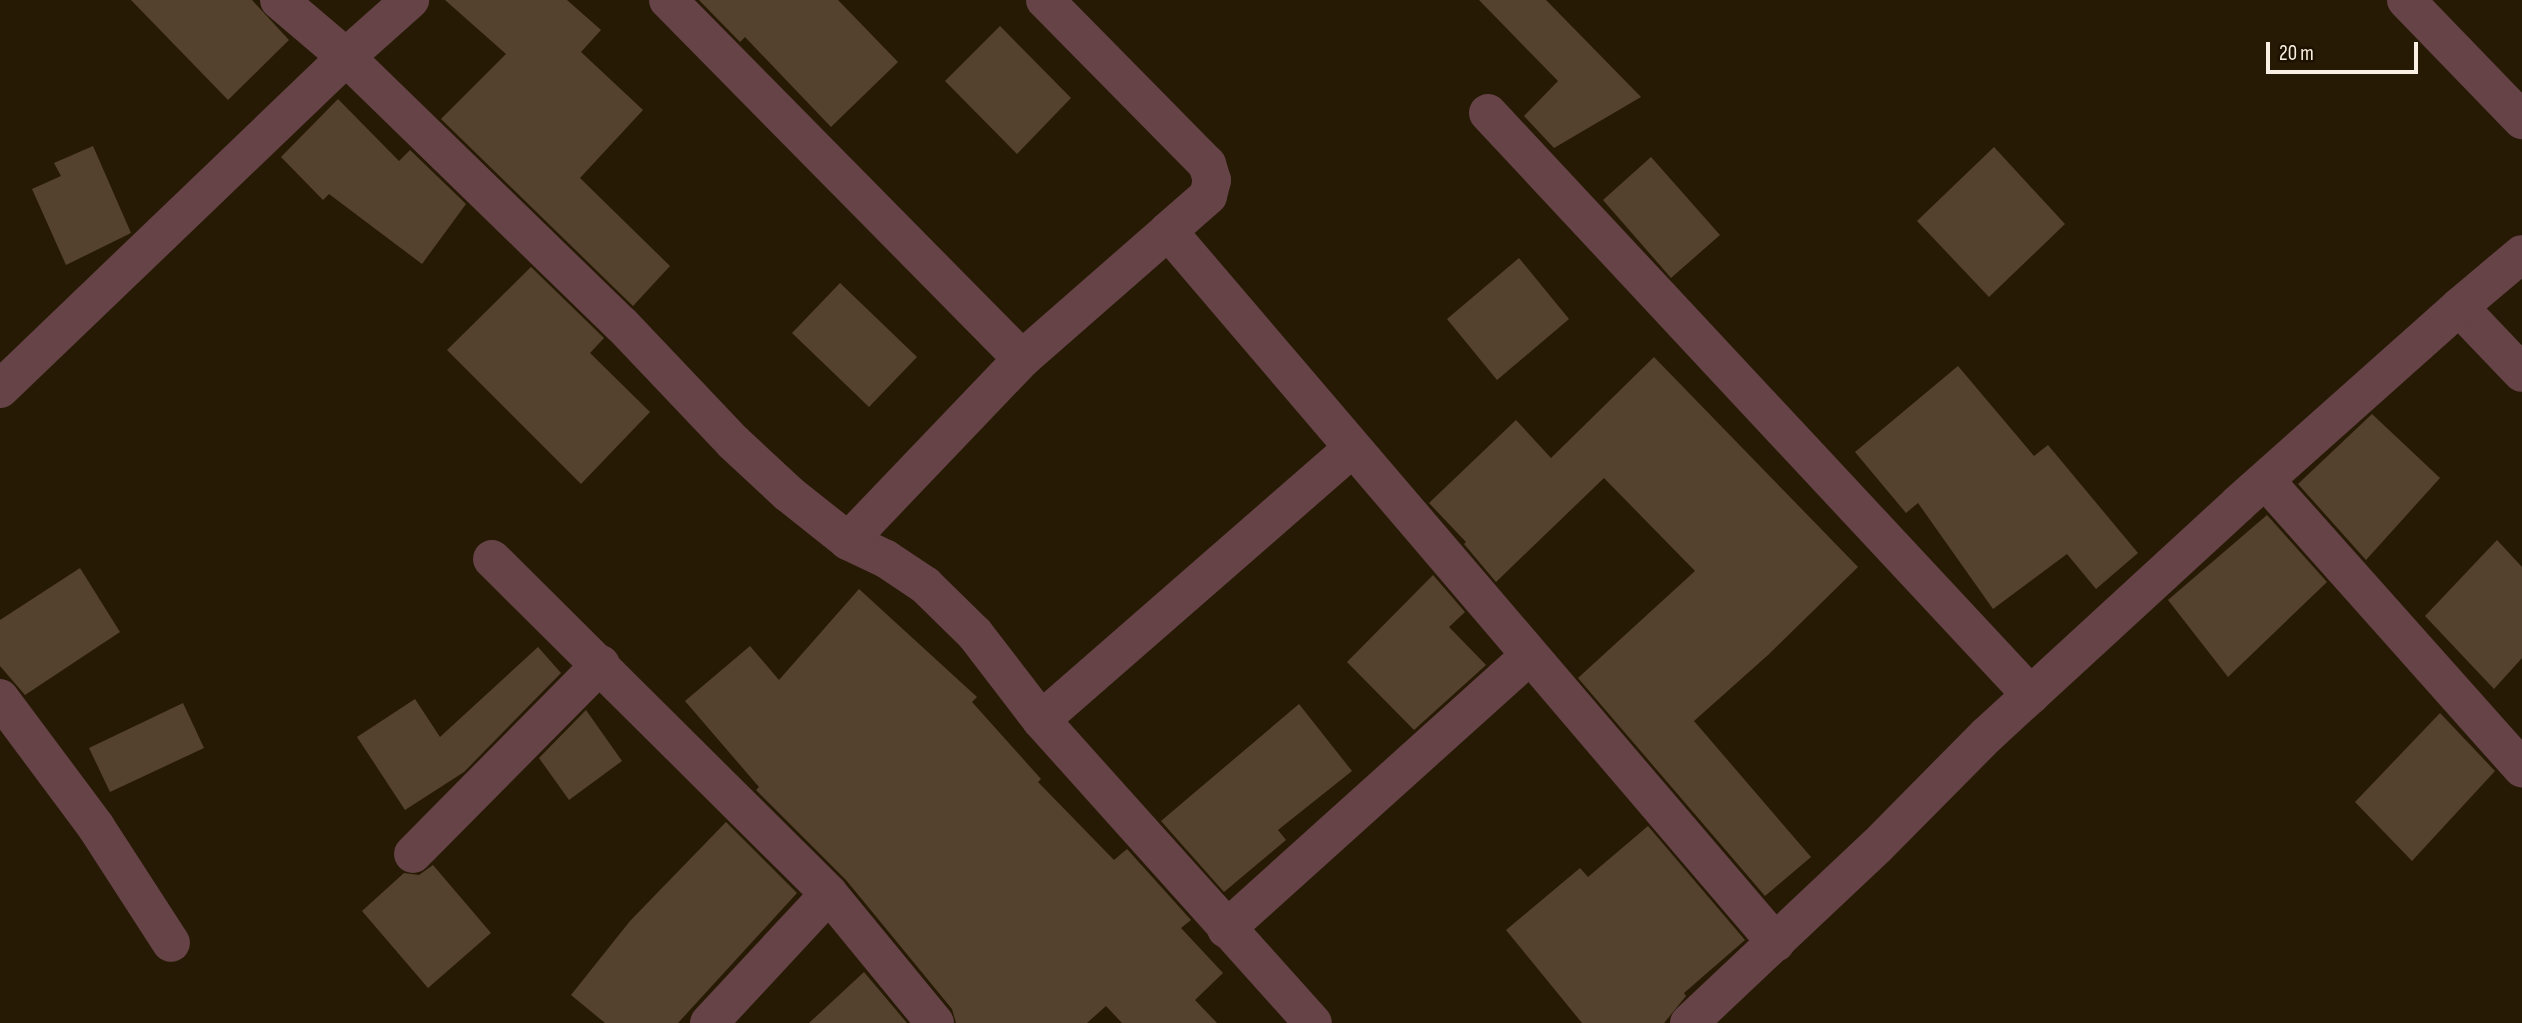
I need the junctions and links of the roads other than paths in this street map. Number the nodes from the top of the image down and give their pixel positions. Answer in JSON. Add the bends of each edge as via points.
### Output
{"nodes":[{"id":1,"x":279,"y":0,"type":"edge"},
{"id":2,"x":410,"y":0,"type":"edge"},
{"id":3,"x":668,"y":0,"type":"edge"},
{"id":4,"x":1045,"y":0,"type":"edge"},
{"id":5,"x":2406,"y":0,"type":"edge"},
{"id":6,"x":346,"y":57,"type":"junction"},
{"id":7,"x":1488,"y":113,"type":"dead end"},
{"id":8,"x":2522,"y":120,"type":"edge"},
{"id":9,"x":1168,"y":231,"type":"junction"},
{"id":10,"x":2522,"y":254,"type":"edge"},
{"id":11,"x":2459,"y":307,"type":"junction"},
{"id":12,"x":1022,"y":359,"type":"junction"},
{"id":13,"x":2522,"y":373,"type":"edge"},
{"id":14,"x":0,"y":389,"type":"edge"},
{"id":15,"x":1352,"y":449,"type":"junction"},
{"id":16,"x":2266,"y":481,"type":"junction"},
{"id":17,"x":848,"y":541,"type":"junction"},
{"id":18,"x":492,"y":559,"type":"dead end"},
{"id":19,"x":1529,"y":656,"type":"junction"},
{"id":20,"x":601,"y":664,"type":"junction"},
{"id":21,"x":2031,"y":695,"type":"junction"},
{"id":22,"x":0,"y":698,"type":"edge"},
{"id":23,"x":1041,"y":720,"type":"junction"},
{"id":24,"x":2522,"y":768,"type":"edge"},
{"id":25,"x":413,"y":854,"type":"dead end"},
{"id":26,"x":829,"y":894,"type":"junction"},
{"id":27,"x":1226,"y":929,"type":"junction"},
{"id":28,"x":171,"y":943,"type":"dead end"},
{"id":29,"x":1776,"y":943,"type":"junction"},
{"id":30,"x":709,"y":1023,"type":"edge"},
{"id":31,"x":935,"y":1023,"type":"edge"},
{"id":32,"x":1312,"y":1023,"type":"edge"},
{"id":33,"x":1689,"y":1023,"type":"edge"}],
"edges":[{"from":1,"to":6,"type":"street"},
{"from":2,"to":6,"type":"street"},
{"from":3,"to":12,"type":"street"},
{"from":4,"to":9,"type":"street","via":[[1207,164],[1212,180],[1208,196]]},
{"from":5,"to":8,"type":"street"},
{"from":6,"to":14,"type":"street"},
{"from":6,"to":17,"type":"street","via":[[622,325],[733,442]]},
{"from":7,"to":21,"type":"street"},
{"from":9,"to":12,"type":"street"},
{"from":9,"to":15,"type":"street"},
{"from":10,"to":11,"type":"street"},
{"from":11,"to":13,"type":"street"},
{"from":11,"to":16,"type":"street"},
{"from":12,"to":17,"type":"street"},
{"from":15,"to":19,"type":"street"},
{"from":15,"to":23,"type":"street"},
{"from":16,"to":21,"type":"street"},
{"from":16,"to":24,"type":"street"},
{"from":17,"to":23,"type":"street","via":[[886,558],[925,585],[975,634]]},
{"from":18,"to":20,"type":"street"},
{"from":19,"to":27,"type":"street"},
{"from":19,"to":29,"type":"street"},
{"from":20,"to":25,"type":"street"},
{"from":20,"to":26,"type":"street"},
{"from":21,"to":29,"type":"street"},
{"from":22,"to":28,"type":"street","via":[[96,827]]},
{"from":23,"to":27,"type":"street"},
{"from":26,"to":30,"type":"street"},
{"from":26,"to":31,"type":"street"},
{"from":27,"to":32,"type":"street"},
{"from":29,"to":33,"type":"street"}]}
